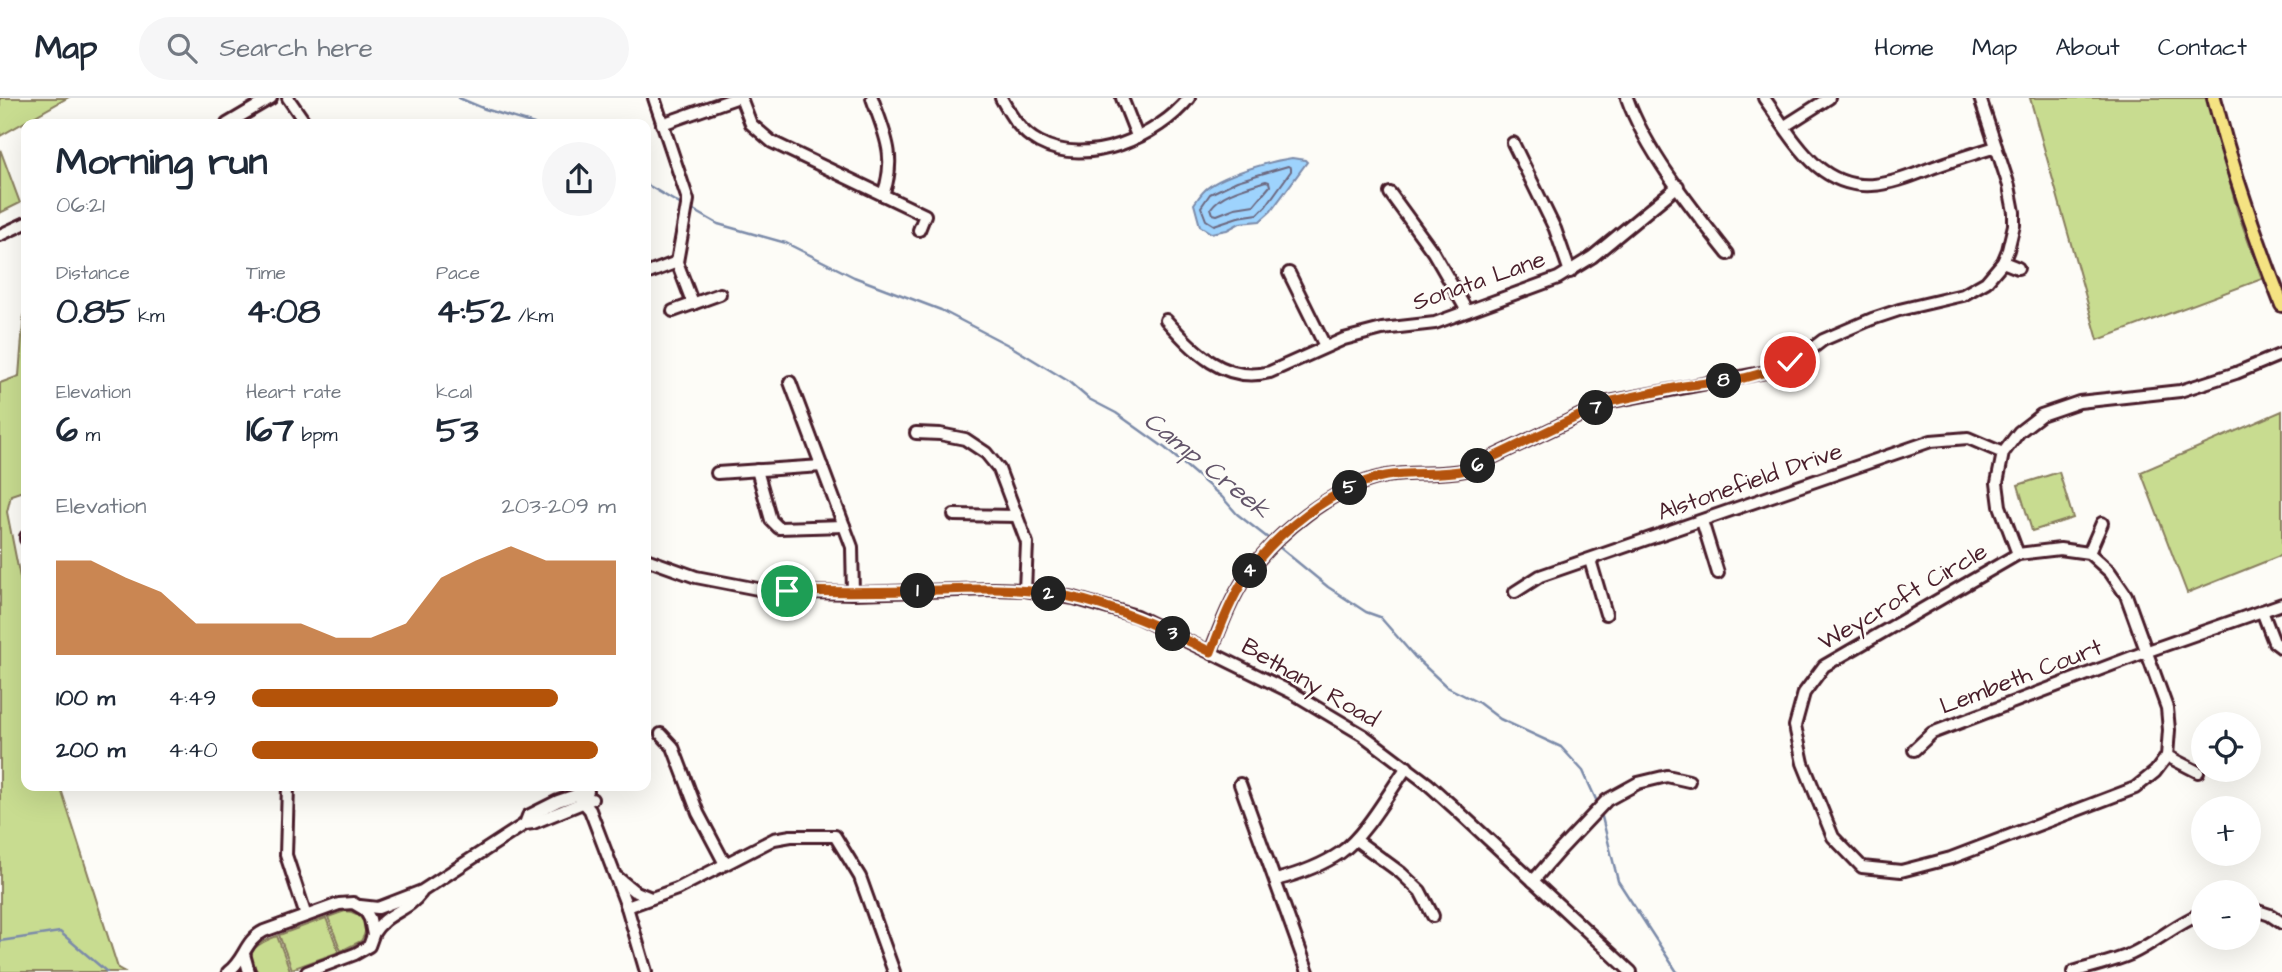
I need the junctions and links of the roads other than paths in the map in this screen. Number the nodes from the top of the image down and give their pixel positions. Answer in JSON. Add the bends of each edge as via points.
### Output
{"nodes":[{"id":1,"x":271,"y":98,"type":"edge"},
{"id":2,"x":288,"y":98,"type":"edge"},
{"id":3,"x":654,"y":98,"type":"edge"},
{"id":4,"x":738,"y":98,"type":"edge"},
{"id":5,"x":872,"y":98,"type":"edge"},
{"id":6,"x":1001,"y":98,"type":"edge"},
{"id":7,"x":1122,"y":98,"type":"edge"},
{"id":8,"x":1189,"y":98,"type":"edge"},
{"id":9,"x":1627,"y":98,"type":"edge"},
{"id":10,"x":1764,"y":98,"type":"edge"},
{"id":11,"x":1829,"y":98,"type":"edge"},
{"id":12,"x":1980,"y":98,"type":"edge"},
{"id":13,"x":2214,"y":98,"type":"edge"},
{"id":14,"x":235,"y":119,"type":"edge"},
{"id":15,"x":303,"y":119,"type":"edge"},
{"id":16,"x":662,"y":124,"type":"junction"},
{"id":17,"x":1785,"y":126,"type":"junction"},
{"id":18,"x":1137,"y":136,"type":"junction"},
{"id":19,"x":1513,"y":143,"type":"dead end"},
{"id":20,"x":1996,"y":147,"type":"junction"},
{"id":21,"x":1678,"y":186,"type":"junction"},
{"id":22,"x":1390,"y":193,"type":"dead end"},
{"id":23,"x":883,"y":195,"type":"junction"},
{"id":24,"x":21,"y":226,"type":"edge"},
{"id":25,"x":919,"y":230,"type":"dead end"},
{"id":26,"x":0,"y":235,"type":"edge"},
{"id":27,"x":1728,"y":254,"type":"dead end"},
{"id":28,"x":677,"y":262,"type":"junction"},
{"id":29,"x":2003,"y":262,"type":"junction"},
{"id":30,"x":2018,"y":268,"type":"dead end"},
{"id":31,"x":651,"y":272,"type":"edge"},
{"id":32,"x":1570,"y":272,"type":"junction"},
{"id":33,"x":1289,"y":273,"type":"dead end"},
{"id":34,"x":720,"y":294,"type":"dead end"},
{"id":35,"x":693,"y":304,"type":"junction"},
{"id":36,"x":2282,"y":305,"type":"edge"},
{"id":37,"x":1467,"y":311,"type":"junction"},
{"id":38,"x":673,"y":312,"type":"dead end"},
{"id":39,"x":1166,"y":320,"type":"dead end"},
{"id":40,"x":1325,"y":346,"type":"junction"},
{"id":41,"x":2282,"y":354,"type":"edge"},
{"id":42,"x":790,"y":382,"type":"dead end"},
{"id":43,"x":916,"y":433,"type":"dead end"},
{"id":44,"x":2003,"y":453,"type":"junction"},
{"id":45,"x":822,"y":466,"type":"junction"},
{"id":46,"x":757,"y":470,"type":"junction"},
{"id":47,"x":717,"y":472,"type":"dead end"},
{"id":48,"x":954,"y":515,"type":"dead end"},
{"id":49,"x":1017,"y":516,"type":"junction"},
{"id":50,"x":1702,"y":521,"type":"junction"},
{"id":51,"x":2102,"y":523,"type":"dead end"},
{"id":52,"x":844,"y":526,"type":"junction"},
{"id":53,"x":2089,"y":552,"type":"junction"},
{"id":54,"x":2018,"y":554,"type":"junction"},
{"id":55,"x":1590,"y":560,"type":"junction"},
{"id":56,"x":651,"y":561,"type":"edge"},
{"id":57,"x":1718,"y":573,"type":"dead end"},
{"id":58,"x":1025,"y":590,"type":"junction"},
{"id":59,"x":1515,"y":592,"type":"dead end"},
{"id":60,"x":853,"y":593,"type":"junction"},
{"id":61,"x":2282,"y":604,"type":"edge"},
{"id":62,"x":2262,"y":611,"type":"junction"},
{"id":63,"x":1606,"y":614,"type":"dead end"},
{"id":64,"x":2282,"y":648,"type":"edge"},
{"id":65,"x":2147,"y":651,"type":"junction"},
{"id":66,"x":1211,"y":652,"type":"junction"},
{"id":67,"x":661,"y":734,"type":"dead end"},
{"id":68,"x":1914,"y":750,"type":"dead end"},
{"id":69,"x":2167,"y":756,"type":"junction"},
{"id":70,"x":1407,"y":767,"type":"junction"},
{"id":71,"x":2191,"y":768,"type":"edge"},
{"id":72,"x":1689,"y":781,"type":"dead end"},
{"id":73,"x":1240,"y":784,"type":"dead end"},
{"id":74,"x":288,"y":791,"type":"edge"},
{"id":75,"x":569,"y":791,"type":"edge"},
{"id":76,"x":585,"y":795,"type":"edge"},
{"id":77,"x":560,"y":800,"type":"junction"},
{"id":78,"x":556,"y":813,"type":"junction"},
{"id":79,"x":525,"y":824,"type":"junction"},
{"id":80,"x":598,"y":830,"type":"junction"},
{"id":81,"x":1356,"y":839,"type":"junction"},
{"id":82,"x":726,"y":864,"type":"junction"},
{"id":83,"x":615,"y":875,"type":"junction"},
{"id":84,"x":1276,"y":880,"type":"junction"},
{"id":85,"x":1533,"y":881,"type":"junction"},
{"id":86,"x":422,"y":891,"type":"junction"},
{"id":87,"x":651,"y":898,"type":"junction"},
{"id":88,"x":359,"y":905,"type":"junction"},
{"id":89,"x":627,"y":906,"type":"junction"},
{"id":90,"x":2261,"y":912,"type":"edge"},
{"id":91,"x":306,"y":916,"type":"junction"},
{"id":92,"x":1433,"y":916,"type":"dead end"},
{"id":93,"x":2191,"y":918,"type":"edge"},
{"id":94,"x":2282,"y":923,"type":"edge"},
{"id":95,"x":373,"y":934,"type":"junction"},
{"id":96,"x":244,"y":951,"type":"junction"},
{"id":97,"x":342,"y":959,"type":"junction"},
{"id":98,"x":228,"y":972,"type":"edge"},
{"id":99,"x":249,"y":972,"type":"edge"},
{"id":100,"x":307,"y":972,"type":"edge"},
{"id":101,"x":333,"y":972,"type":"edge"},
{"id":102,"x":646,"y":972,"type":"edge"},
{"id":103,"x":894,"y":972,"type":"edge"},
{"id":104,"x":1308,"y":972,"type":"edge"},
{"id":105,"x":1631,"y":972,"type":"edge"},
{"id":106,"x":2073,"y":972,"type":"edge"}],
"edges":[{"from":1,"to":14,"type":"street"},
{"from":2,"to":15,"type":"street"},
{"from":3,"to":16,"type":"street"},
{"from":4,"to":16,"type":"street"},
{"from":4,"to":23,"type":"street","via":[[751,124],[772,142]]},
{"from":5,"to":23,"type":"street","via":[[889,149],[891,170]]},
{"from":6,"to":18,"type":"street","via":[[1020,127],[1053,147],[1098,150]]},
{"from":7,"to":18,"type":"street"},
{"from":8,"to":18,"type":"street","via":[[1169,118]]},
{"from":9,"to":21,"type":"street","via":[[1643,135]]},
{"from":10,"to":17,"type":"street"},
{"from":11,"to":17,"type":"street"},
{"from":12,"to":20,"type":"street"},
{"from":13,"to":36,"type":"main road","via":[[2249,219]]},
{"from":16,"to":28,"type":"street","via":[[688,200]]},
{"from":17,"to":20,"type":"street","via":[[1817,166],[1852,184],[1891,184]]},
{"from":19,"to":32,"type":"street","via":[[1555,229]]},
{"from":20,"to":29,"type":"street","via":[[2014,212],[2012,238]]},
{"from":21,"to":27,"type":"street"},
{"from":21,"to":32,"type":"street","name":"Sonata Lane"},
{"from":22,"to":37,"type":"street","via":[[1433,252]]},
{"from":23,"to":25,"type":"street","via":[[925,215]]},
{"from":24,"to":26,"type":"street"},
{"from":28,"to":31,"type":"street"},
{"from":28,"to":35,"type":"street"},
{"from":29,"to":30,"type":"street"},
{"from":29,"to":66,"type":"street","via":[[1975,290],[1872,320],[1823,340],[1802,356],[1766,372],[1608,402],[1466,470],[1398,474],[1348,489],[1291,527],[1263,555],[1227,610]]},
{"from":32,"to":37,"type":"street","name":"Sonata Lane"},
{"from":33,"to":40,"type":"street"},
{"from":34,"to":35,"type":"street"},
{"from":35,"to":38,"type":"street"},
{"from":37,"to":40,"type":"street","name":"Sonata Lane","via":[[1434,323],[1382,329]]},
{"from":39,"to":40,"type":"street","name":"Sonata Lane","via":[[1193,351],[1242,375],[1270,372]]},
{"from":41,"to":44,"type":"street","via":[[2180,391],[2079,402],[2041,415],[2019,432]]},
{"from":42,"to":45,"type":"street"},
{"from":43,"to":49,"type":"street","via":[[965,439],[986,453],[999,469]]},
{"from":44,"to":50,"type":"street","name":"Alstonefield Drive","via":[[1968,438],[1931,442]]},
{"from":44,"to":54,"type":"street","via":[[1997,483],[2000,506]]},
{"from":45,"to":46,"type":"street"},
{"from":45,"to":52,"type":"street"},
{"from":46,"to":47,"type":"street"},
{"from":46,"to":52,"type":"street","via":[[771,520],[779,528]]},
{"from":48,"to":49,"type":"street"},
{"from":49,"to":58,"type":"street","via":[[1027,542]]},
{"from":50,"to":55,"type":"street","name":"Alstonefield Drive"},
{"from":50,"to":57,"type":"street"},
{"from":51,"to":53,"type":"street"},
{"from":52,"to":60,"type":"street","via":[[852,547]]},
{"from":53,"to":54,"type":"street","name":"Weycroft Circle","via":[[2060,549]]},
{"from":53,"to":65,"type":"street","via":[[2126,595]]},
{"from":54,"to":69,"type":"street","name":"Weycroft Circle","via":[[1824,667],[1804,693],[1795,726],[1803,763],[1833,837],[1862,867],[1901,871],[1951,858],[2135,788]]},
{"from":55,"to":59,"type":"street","name":"Alstonefield Drive","via":[[1540,576]]},
{"from":55,"to":63,"type":"street"},
{"from":56,"to":60,"type":"street","name":"Bethany Road","via":[[696,577],[768,591]]},
{"from":58,"to":60,"type":"street","name":"Bethany Road"},
{"from":58,"to":66,"type":"street","name":"Bethany Road","via":[[1136,616]]},
{"from":61,"to":62,"type":"street","name":"Lembeth Court"},
{"from":62,"to":64,"type":"street","via":[[2274,642]]},
{"from":62,"to":65,"type":"street","name":"Lembeth Court"},
{"from":65,"to":68,"type":"street","name":"Lembeth Court","via":[[1932,733]]},
{"from":65,"to":69,"type":"street","via":[[2167,708]]},
{"from":66,"to":70,"type":"street","name":"Bethany Road","via":[[1328,713]]},
{"from":67,"to":82,"type":"street","via":[[673,747],[698,813]]},
{"from":69,"to":71,"type":"street"},
{"from":70,"to":81,"type":"street"},
{"from":70,"to":85,"type":"street","name":"Bethany Road"},
{"from":72,"to":85,"type":"street","via":[[1667,776],[1638,783],[1607,800]]},
{"from":73,"to":84,"type":"street"},
{"from":74,"to":91,"type":"street","via":[[286,855]]},
{"from":75,"to":77,"type":"street"},
{"from":76,"to":77,"type":"street"},
{"from":76,"to":78,"type":"street"},
{"from":76,"to":80,"type":"street"},
{"from":77,"to":79,"type":"street","via":[[528,816]]},
{"from":78,"to":79,"type":"street"},
{"from":78,"to":80,"type":"street","via":[[580,811]]},
{"from":79,"to":86,"type":"street"},
{"from":80,"to":83,"type":"street"},
{"from":81,"to":84,"type":"street","via":[[1320,865]]},
{"from":81,"to":92,"type":"street","via":[[1420,891]]},
{"from":82,"to":87,"type":"street"},
{"from":82,"to":103,"type":"street","via":[[782,837],[835,836],[860,877]]},
{"from":83,"to":87,"type":"street"},
{"from":83,"to":89,"type":"street"},
{"from":84,"to":104,"type":"street"},
{"from":85,"to":105,"type":"street","name":"Bethany Road"},
{"from":86,"to":88,"type":"street","via":[[378,908]]},
{"from":86,"to":95,"type":"street","via":[[410,905],[382,921]]},
{"from":87,"to":89,"type":"street"},
{"from":88,"to":91,"type":"street","via":[[339,904]]},
{"from":88,"to":95,"type":"street","via":[[368,914]]},
{"from":89,"to":102,"type":"street"},
{"from":90,"to":94,"type":"street"},
{"from":91,"to":96,"type":"street","via":[[256,935]]},
{"from":93,"to":106,"type":"street","via":[[2130,954]]},
{"from":95,"to":97,"type":"street","via":[[363,951]]},
{"from":96,"to":98,"type":"street"},
{"from":96,"to":99,"type":"street"},
{"from":97,"to":100,"type":"street"},
{"from":97,"to":101,"type":"street"}]}
